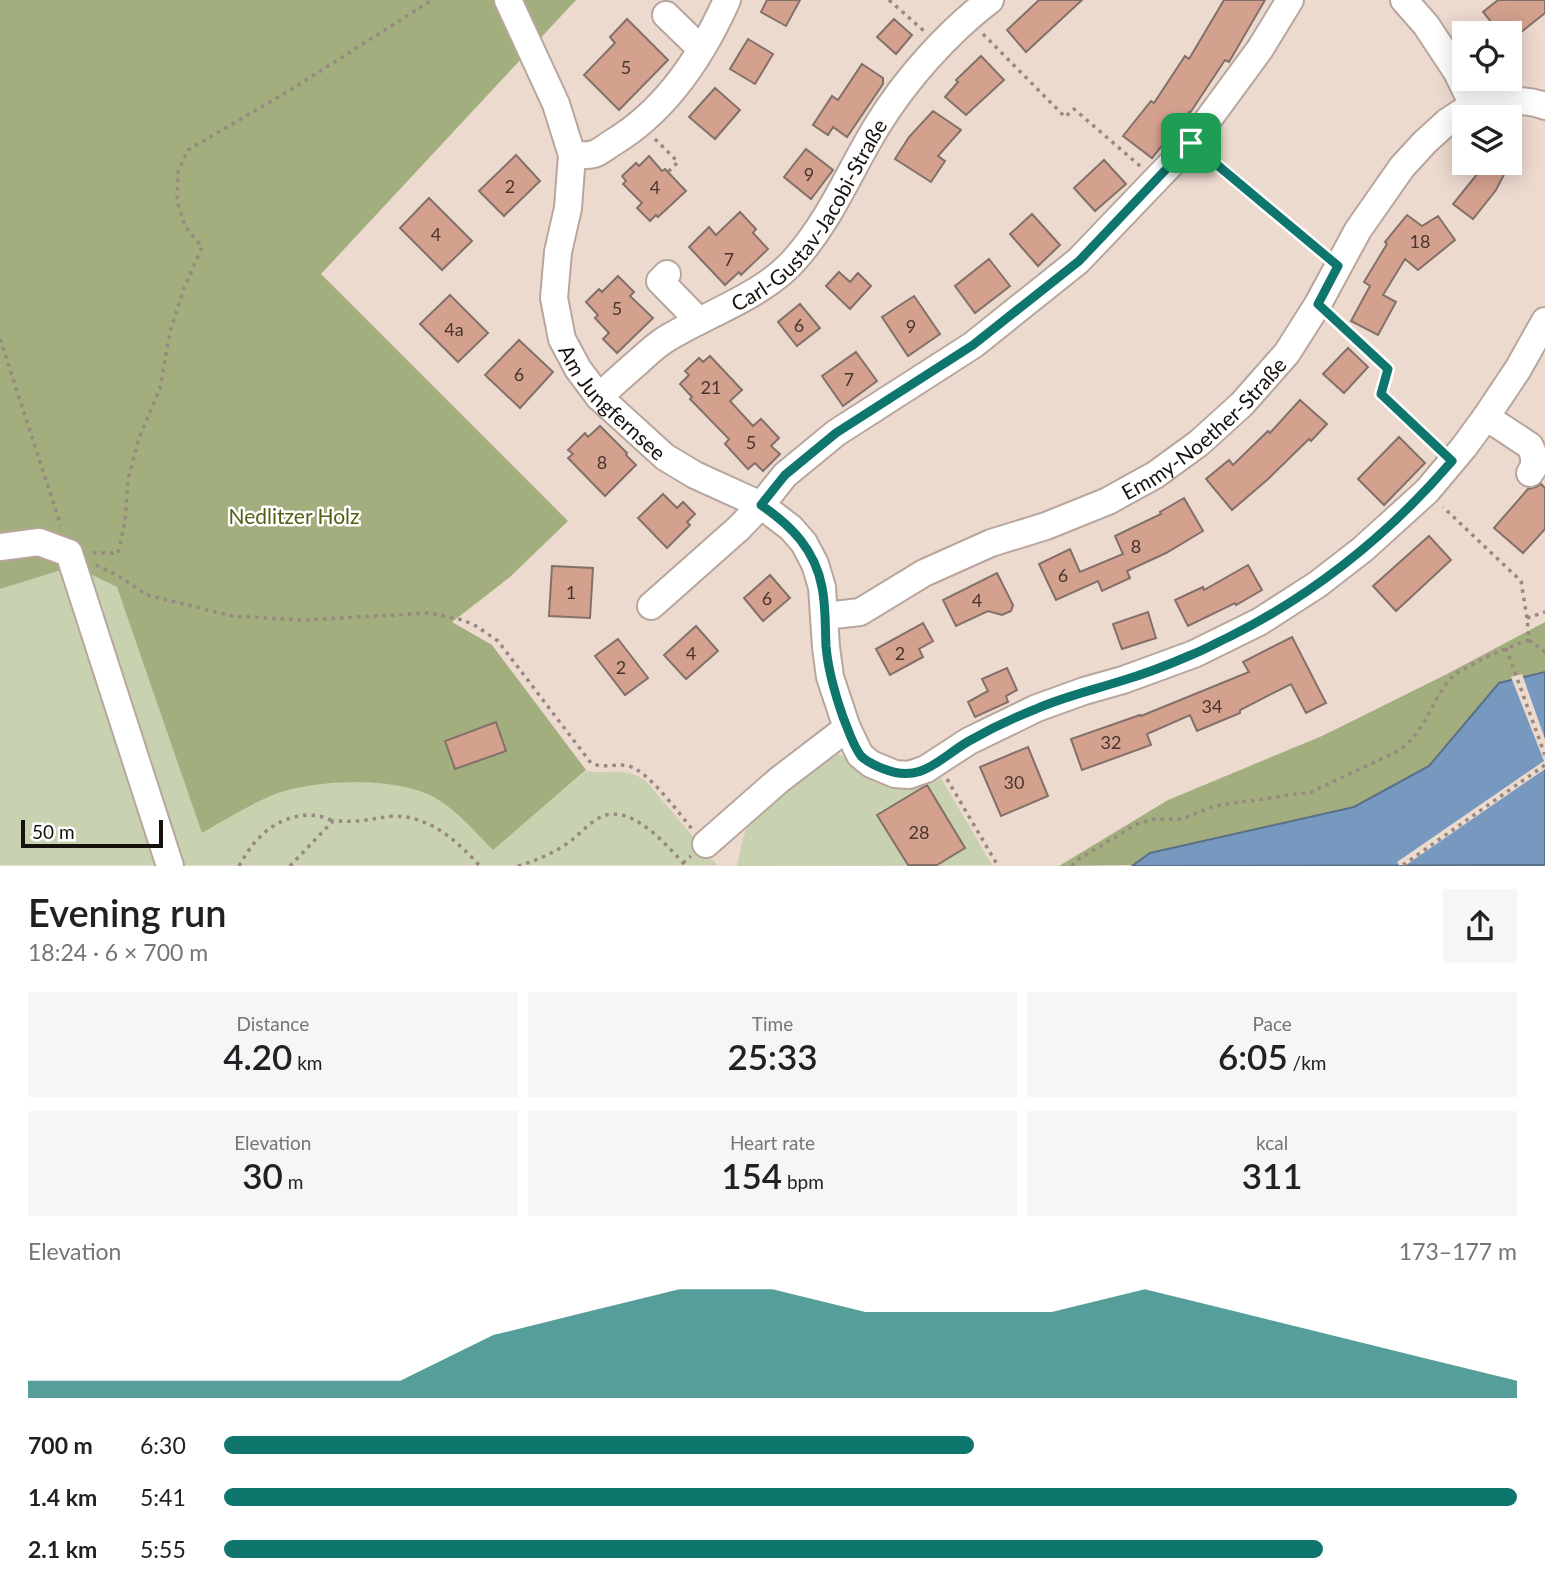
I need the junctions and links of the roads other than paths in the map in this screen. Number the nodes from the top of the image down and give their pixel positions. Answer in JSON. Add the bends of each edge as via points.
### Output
{"nodes":[{"id":1,"x":508,"y":0,"type":"edge"},
{"id":2,"x":727,"y":0,"type":"edge"},
{"id":3,"x":990,"y":0,"type":"edge"},
{"id":4,"x":1290,"y":0,"type":"edge"},
{"id":5,"x":1404,"y":0,"type":"edge"},
{"id":6,"x":666,"y":15,"type":"dead end"},
{"id":7,"x":701,"y":48,"type":"junction"},
{"id":8,"x":1472,"y":104,"type":"junction"},
{"id":9,"x":1545,"y":106,"type":"edge"},
{"id":10,"x":572,"y":155,"type":"junction"},
{"id":11,"x":667,"y":274,"type":"dead end"},
{"id":12,"x":699,"y":321,"type":"junction"},
{"id":13,"x":1545,"y":321,"type":"edge"},
{"id":14,"x":598,"y":397,"type":"junction"},
{"id":15,"x":1486,"y":417,"type":"junction"},
{"id":16,"x":1530,"y":473,"type":"dead end"},
{"id":17,"x":761,"y":505,"type":"junction"},
{"id":18,"x":0,"y":547,"type":"edge"},
{"id":19,"x":651,"y":606,"type":"dead end"},
{"id":20,"x":825,"y":616,"type":"junction"},
{"id":21,"x":847,"y":728,"type":"junction"},
{"id":22,"x":706,"y":844,"type":"road end"},
{"id":23,"x":170,"y":866,"type":"edge"}],
"edges":[{"from":1,"to":10,"type":"street","name":"Am Jungfernsee","via":[[556,104]]},
{"from":2,"to":7,"type":"street"},
{"from":3,"to":12,"type":"street","name":"Carl-Gustav-Jacobi-Straße","via":[[967,18],[906,85],[796,260],[748,296]]},
{"from":4,"to":17,"type":"street","via":[[1261,49],[1191,143],[1079,261],[973,345],[836,433],[785,475]]},
{"from":5,"to":8,"type":"street","via":[[1457,72]]},
{"from":6,"to":7,"type":"street"},
{"from":7,"to":10,"type":"street","via":[[656,109],[624,136],[593,155]]},
{"from":8,"to":9,"type":"street","via":[[1511,100]]},
{"from":8,"to":20,"type":"street","name":"Emmy-Noether-Straße","via":[[1402,167],[1358,230],[1287,353],[1199,443],[1108,501],[925,573],[860,612]]},
{"from":10,"to":14,"type":"street","name":"Am Jungfernsee","via":[[554,298],[562,339]]},
{"from":11,"to":12,"type":"street","via":[[660,281]]},
{"from":12,"to":14,"type":"street","name":"Carl-Gustav-Jacobi-Straße","via":[[661,342]]},
{"from":13,"to":15,"type":"street","name":"Am Jungfernsee"},
{"from":14,"to":17,"type":"street","name":"Am Jungfernsee","via":[[665,457]]},
{"from":15,"to":16,"type":"street","via":[[1530,446],[1534,456]]},
{"from":15,"to":21,"type":"street","name":"Am Jungfernsee","via":[[1427,491],[1363,550],[1259,622],[1182,659],[1037,708],[909,775],[871,764],[860,755]]},
{"from":17,"to":19,"type":"street"},
{"from":17,"to":20,"type":"street","name":"Am Jungfernsee","via":[[804,543],[816,564]]},
{"from":18,"to":23,"type":"street","via":[[39,542],[69,553]]},
{"from":20,"to":21,"type":"street","name":"Am Jungfernsee","via":[[831,677]]},
{"from":21,"to":22,"type":"street"}]}
